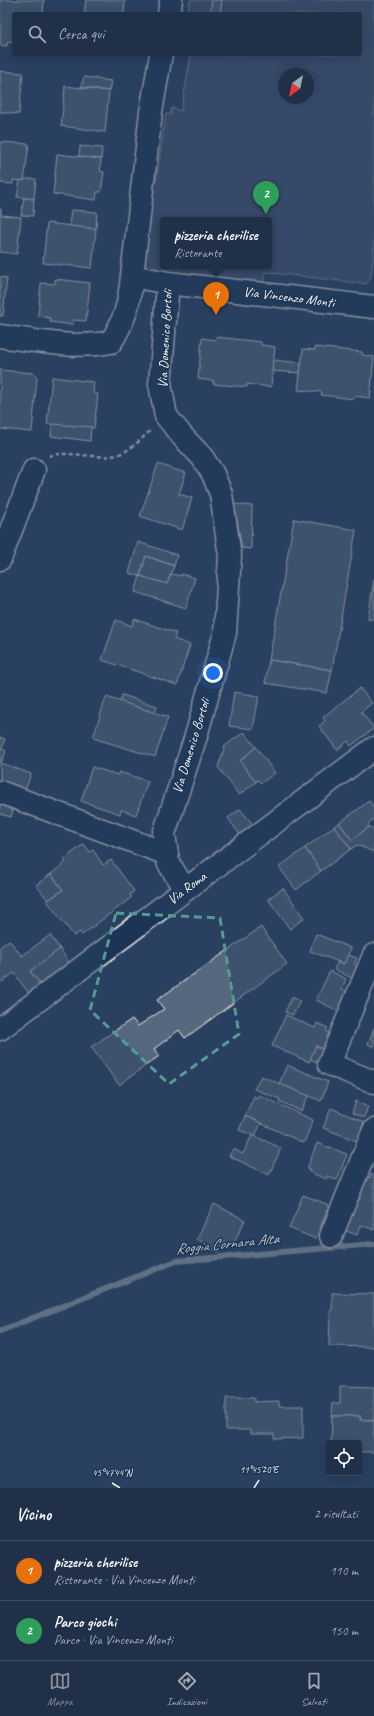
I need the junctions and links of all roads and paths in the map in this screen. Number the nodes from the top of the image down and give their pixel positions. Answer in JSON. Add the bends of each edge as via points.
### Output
{"nodes":[{"id":1,"x":172,"y":0,"type":"edge"},
{"id":2,"x":169,"y":12,"type":"edge"},
{"id":3,"x":161,"y":56,"type":"edge"},
{"id":4,"x":132,"y":276,"type":"junction"},
{"id":5,"x":168,"y":283,"type":"junction"},
{"id":6,"x":374,"y":307,"type":"edge"},
{"id":7,"x":0,"y":336,"type":"edge"},
{"id":8,"x":166,"y":416,"type":"junction"},
{"id":9,"x":34,"y":470,"type":"joint"},
{"id":10,"x":0,"y":558,"type":"edge"},
{"id":11,"x":374,"y":748,"type":"edge"},
{"id":12,"x":0,"y":792,"type":"edge"},
{"id":13,"x":167,"y":854,"type":"junction"},
{"id":14,"x":185,"y":890,"type":"junction"},
{"id":15,"x":374,"y":955,"type":"edge"},
{"id":16,"x":0,"y":1029,"type":"edge"},
{"id":17,"x":374,"y":1082,"type":"edge"},
{"id":18,"x":374,"y":1130,"type":"edge"},
{"id":19,"x":331,"y":1236,"type":"dead end"}],
"edges":[{"from":1,"to":2,"type":"street"},
{"from":3,"to":4,"type":"street","via":[[151,112]]},
{"from":4,"to":5,"type":"street","name":"Via Vincenzo Monti"},
{"from":4,"to":7,"type":"street","via":[[129,302],[122,324],[111,342],[94,345],[69,344]]},
{"from":5,"to":6,"type":"street","name":"Via Vincenzo Monti"},
{"from":5,"to":8,"type":"street","name":"Via Domenico Bortoli","via":[[160,384]]},
{"from":8,"to":9,"type":"path","via":[[124,453],[103,456],[57,453],[45,457]]},
{"from":8,"to":13,"type":"street","name":"Via Domenico Bortoli","via":[[202,457],[213,474],[221,494],[230,556],[225,633],[196,736],[164,834]]},
{"from":9,"to":10,"type":"street"},
{"from":11,"to":14,"type":"street","name":"Via Roma"},
{"from":12,"to":13,"type":"street"},
{"from":13,"to":14,"type":"street","name":"Via Domenico Bortoli","via":[[168,862]]},
{"from":14,"to":16,"type":"street","name":"Via Roma"},
{"from":15,"to":17,"type":"street","via":[[329,1064]]},
{"from":18,"to":19,"type":"street"}]}
